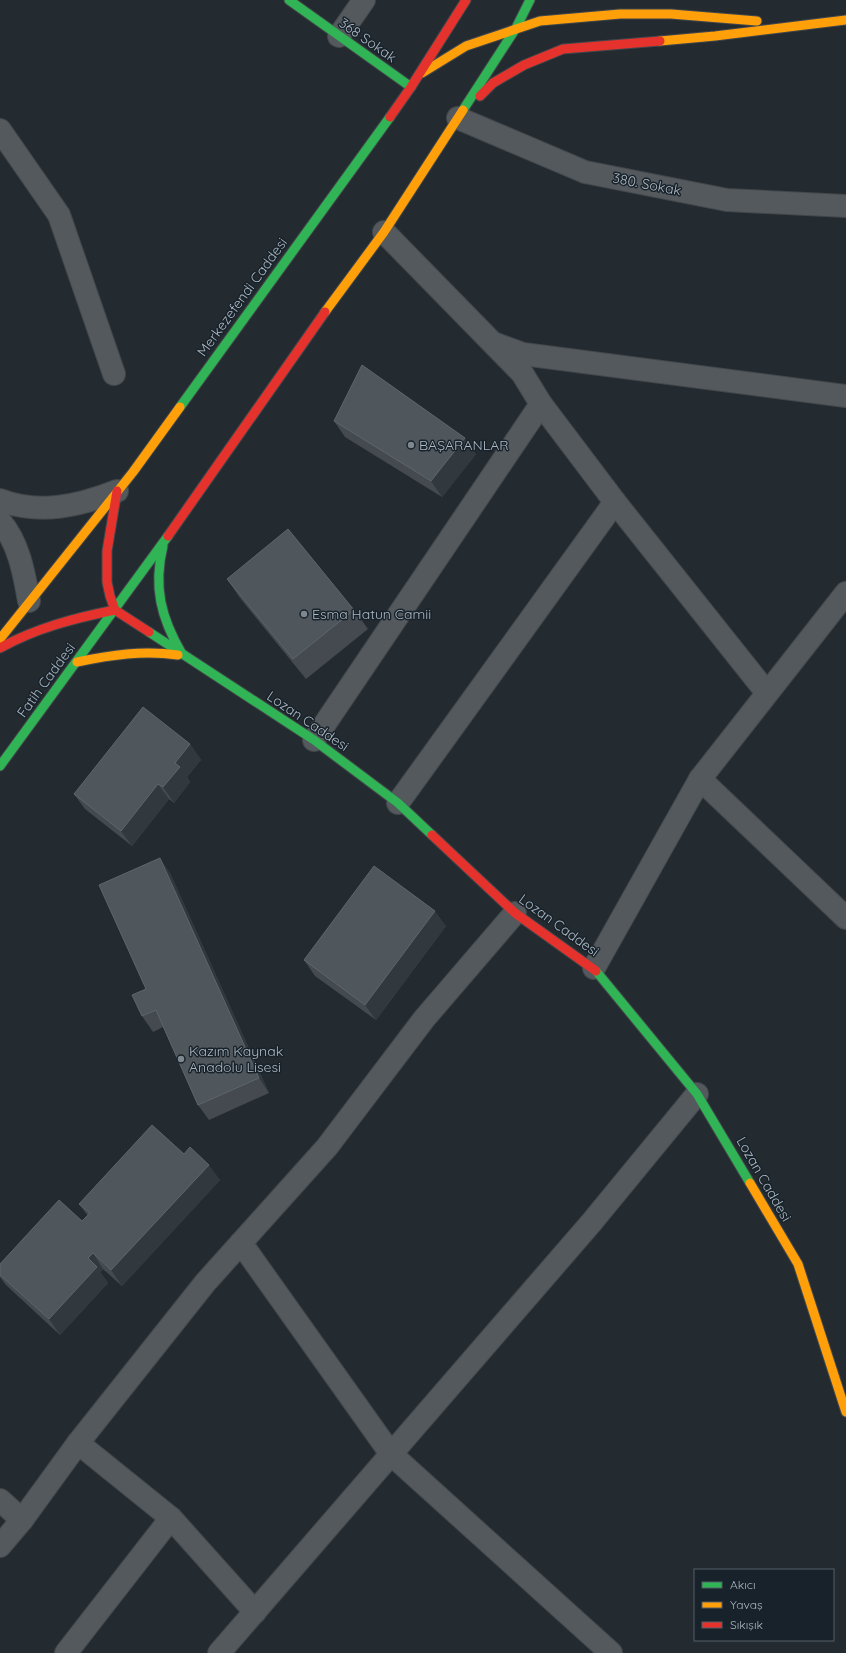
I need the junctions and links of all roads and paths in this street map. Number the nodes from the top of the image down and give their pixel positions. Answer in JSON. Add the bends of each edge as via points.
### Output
{"nodes":[{"id":1,"x":289,"y":0,"type":"edge"},
{"id":2,"x":364,"y":0,"type":"edge"},
{"id":3,"x":466,"y":0,"type":"edge"},
{"id":4,"x":522,"y":0,"type":"edge"},
{"id":5,"x":530,"y":0,"type":"edge"},
{"id":6,"x":635,"y":5,"type":"dead end"},
{"id":7,"x":524,"y":12,"type":"junction"},
{"id":8,"x":671,"y":14,"type":"junction"},
{"id":9,"x":846,"y":20,"type":"edge"},
{"id":10,"x":802,"y":25,"type":"junction"},
{"id":11,"x":532,"y":27,"type":"junction"},
{"id":12,"x":516,"y":28,"type":"junction"},
{"id":13,"x":339,"y":36,"type":"junction"},
{"id":14,"x":549,"y":43,"type":"dead end"},
{"id":15,"x":563,"y":49,"type":"junction"},
{"id":16,"x":419,"y":74,"type":"junction"},
{"id":17,"x":411,"y":88,"type":"junction"},
{"id":18,"x":458,"y":118,"type":"junction"},
{"id":19,"x":0,"y":130,"type":"edge"},
{"id":20,"x":846,"y":206,"type":"edge"},
{"id":21,"x":384,"y":232,"type":"junction"},
{"id":22,"x":491,"y":342,"type":"junction"},
{"id":23,"x":114,"y":374,"type":"dead end"},
{"id":24,"x":846,"y":396,"type":"edge"},
{"id":25,"x":541,"y":404,"type":"junction"},
{"id":26,"x":117,"y":491,"type":"junction"},
{"id":27,"x":0,"y":500,"type":"edge"},
{"id":28,"x":615,"y":502,"type":"junction"},
{"id":29,"x":0,"y":521,"type":"edge"},
{"id":30,"x":164,"y":542,"type":"junction"},
{"id":31,"x":846,"y":593,"type":"edge"},
{"id":32,"x":29,"y":601,"type":"junction"},
{"id":33,"x":115,"y":610,"type":"junction"},
{"id":34,"x":0,"y":640,"type":"edge"},
{"id":35,"x":0,"y":648,"type":"edge"},
{"id":36,"x":183,"y":655,"type":"junction"},
{"id":37,"x":77,"y":662,"type":"junction"},
{"id":38,"x":767,"y":693,"type":"junction"},
{"id":39,"x":314,"y":740,"type":"junction"},
{"id":40,"x":0,"y":766,"type":"edge"},
{"id":41,"x":700,"y":779,"type":"junction"},
{"id":42,"x":398,"y":803,"type":"junction"},
{"id":43,"x":515,"y":913,"type":"junction"},
{"id":44,"x":846,"y":918,"type":"edge"},
{"id":45,"x":594,"y":968,"type":"junction"},
{"id":46,"x":697,"y":1094,"type":"junction"},
{"id":47,"x":242,"y":1243,"type":"junction"},
{"id":48,"x":846,"y":1412,"type":"edge"},
{"id":49,"x":78,"y":1443,"type":"junction"},
{"id":50,"x":391,"y":1454,"type":"junction"},
{"id":51,"x":0,"y":1500,"type":"edge"},
{"id":52,"x":171,"y":1518,"type":"junction"},
{"id":53,"x":22,"y":1520,"type":"junction"},
{"id":54,"x":0,"y":1546,"type":"edge"},
{"id":55,"x":254,"y":1612,"type":"junction"},
{"id":56,"x":66,"y":1653,"type":"edge"},
{"id":57,"x":219,"y":1653,"type":"edge"},
{"id":58,"x":611,"y":1653,"type":"edge"}],
"edges":[{"from":1,"to":13,"type":"main road","name":"368 Sokak"},
{"from":2,"to":13,"type":"street"},
{"from":3,"to":16,"type":"main road","name":"Merkezefendi Caddesi"},
{"from":4,"to":7,"type":"main road"},
{"from":5,"to":7,"type":"main road"},
{"from":6,"to":8,"type":"main road"},
{"from":7,"to":11,"type":"main road"},
{"from":7,"to":12,"type":"main road"},
{"from":8,"to":10,"type":"main road"},
{"from":8,"to":11,"type":"main road","via":[[620,14],[540,21]]},
{"from":9,"to":10,"type":"main road"},
{"from":10,"to":15,"type":"main road","via":[[715,36]]},
{"from":11,"to":12,"type":"main road"},
{"from":12,"to":16,"type":"main road","via":[[466,46]]},
{"from":12,"to":18,"type":"main road"},
{"from":13,"to":17,"type":"main road","name":"368 Sokak"},
{"from":14,"to":15,"type":"main road"},
{"from":15,"to":18,"type":"main road","via":[[524,65],[493,83]]},
{"from":16,"to":17,"type":"main road","name":"Merkezefendi Caddesi"},
{"from":17,"to":26,"type":"main road","name":"Merkezefendi Caddesi"},
{"from":18,"to":20,"type":"street","name":"380. Sokak","via":[[585,172],[727,200]]},
{"from":18,"to":21,"type":"main road"},
{"from":19,"to":23,"type":"street","via":[[59,215]]},
{"from":21,"to":22,"type":"street"},
{"from":21,"to":30,"type":"main road","via":[[346,282]]},
{"from":22,"to":24,"type":"street","via":[[523,354]]},
{"from":22,"to":25,"type":"street","via":[[522,373]]},
{"from":25,"to":28,"type":"street"},
{"from":25,"to":39,"type":"street"},
{"from":26,"to":27,"type":"street","via":[[88,502],[41,509]]},
{"from":26,"to":32,"type":"main road","name":"Merkezefendi Caddesi"},
{"from":26,"to":33,"type":"main road","via":[[108,543],[106,573],[108,598]]},
{"from":28,"to":38,"type":"street"},
{"from":28,"to":42,"type":"street"},
{"from":29,"to":32,"type":"street","via":[[7,529],[22,565]]},
{"from":30,"to":33,"type":"main road"},
{"from":30,"to":36,"type":"main road","via":[[159,561],[161,604],[165,622]]},
{"from":31,"to":38,"type":"street"},
{"from":32,"to":34,"type":"main road"},
{"from":33,"to":35,"type":"main road","via":[[53,624]]},
{"from":33,"to":36,"type":"main road","name":"Lozan Caddesi"},
{"from":33,"to":37,"type":"main road","name":"Fatih Caddesi"},
{"from":36,"to":37,"type":"main road","via":[[142,652]]},
{"from":36,"to":39,"type":"main road","name":"Lozan Caddesi"},
{"from":37,"to":40,"type":"main road","name":"Fatih Caddesi"},
{"from":38,"to":41,"type":"street"},
{"from":39,"to":42,"type":"main road","name":"Lozan Caddesi"},
{"from":41,"to":44,"type":"street"},
{"from":41,"to":45,"type":"street"},
{"from":42,"to":43,"type":"main road","name":"Lozan Caddesi"},
{"from":43,"to":45,"type":"main road","name":"Lozan Caddesi"},
{"from":43,"to":47,"type":"street","via":[[424,1019],[327,1147]]},
{"from":45,"to":46,"type":"main road","name":"Lozan Caddesi"},
{"from":46,"to":48,"type":"main road","name":"Lozan Caddesi","via":[[798,1264]]},
{"from":46,"to":50,"type":"street","via":[[591,1223]]},
{"from":47,"to":49,"type":"street","via":[[205,1283]]},
{"from":47,"to":50,"type":"street"},
{"from":49,"to":52,"type":"street"},
{"from":49,"to":53,"type":"street"},
{"from":50,"to":55,"type":"street"},
{"from":50,"to":58,"type":"street"},
{"from":51,"to":53,"type":"street"},
{"from":52,"to":55,"type":"street"},
{"from":52,"to":56,"type":"street"},
{"from":53,"to":54,"type":"street"},
{"from":55,"to":57,"type":"street"}]}
